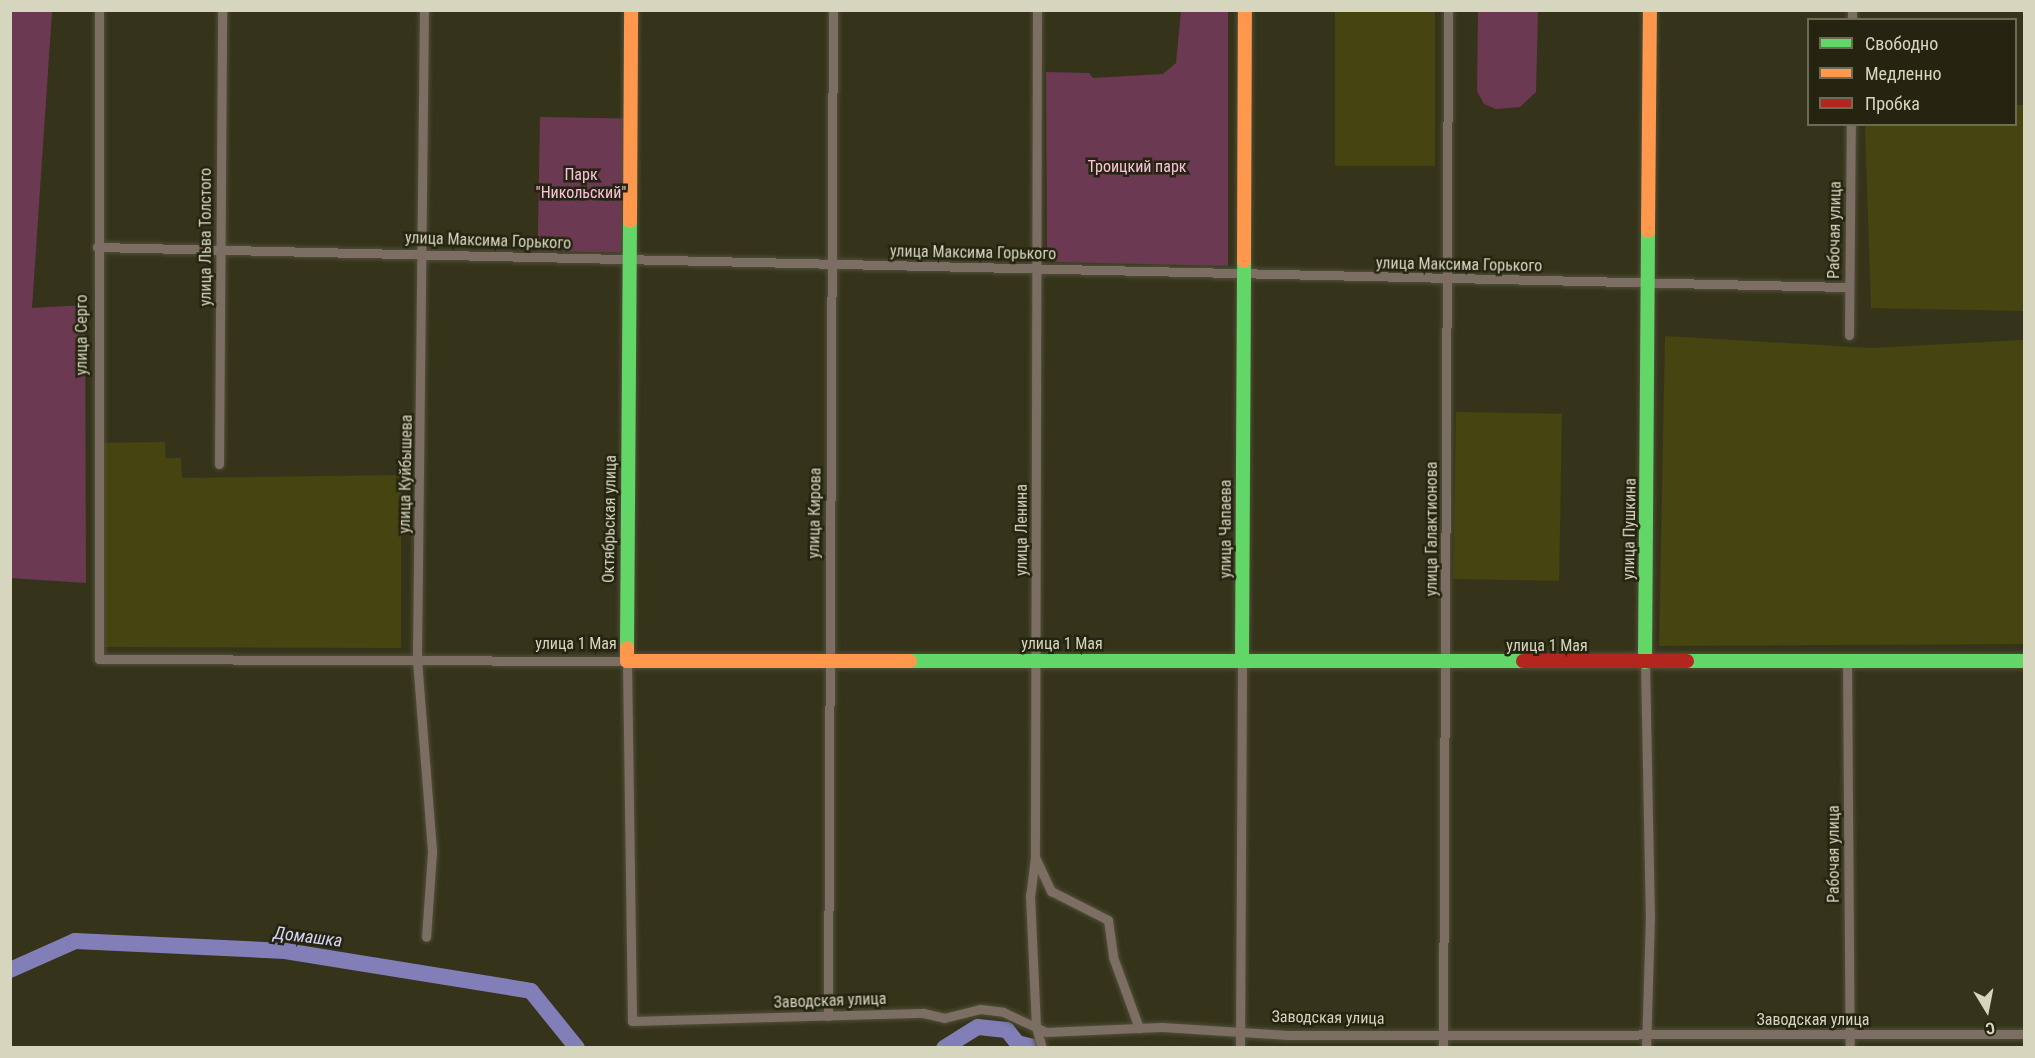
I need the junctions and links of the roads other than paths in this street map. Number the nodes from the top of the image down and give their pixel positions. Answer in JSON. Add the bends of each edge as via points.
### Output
{"nodes":[{"id":1,"x":99,"y":10,"type":"edge"},
{"id":2,"x":222,"y":10,"type":"edge"},
{"id":3,"x":424,"y":10,"type":"edge"},
{"id":4,"x":631,"y":10,"type":"edge"},
{"id":5,"x":833,"y":10,"type":"edge"},
{"id":6,"x":1037,"y":10,"type":"edge"},
{"id":7,"x":1245,"y":10,"type":"edge"},
{"id":8,"x":1448,"y":10,"type":"edge"},
{"id":9,"x":1650,"y":10,"type":"edge"},
{"id":10,"x":1851,"y":126,"type":"edge"},
{"id":11,"x":97,"y":247,"type":"junction"},
{"id":12,"x":221,"y":249,"type":"junction"},
{"id":13,"x":422,"y":254,"type":"junction"},
{"id":14,"x":629,"y":260,"type":"junction"},
{"id":15,"x":834,"y":266,"type":"junction"},
{"id":16,"x":1037,"y":270,"type":"junction"},
{"id":17,"x":1244,"y":276,"type":"junction"},
{"id":18,"x":1446,"y":279,"type":"junction"},
{"id":19,"x":1648,"y":283,"type":"junction"},
{"id":20,"x":1849,"y":287,"type":"junction"},
{"id":21,"x":1849,"y":335,"type":"dead end"},
{"id":22,"x":219,"y":464,"type":"dead end"},
{"id":23,"x":99,"y":659,"type":"joint"},
{"id":24,"x":417,"y":660,"type":"junction"},
{"id":25,"x":1037,"y":660,"type":"junction"},
{"id":26,"x":1242,"y":660,"type":"junction"},
{"id":27,"x":627,"y":661,"type":"junction"},
{"id":28,"x":827,"y":661,"type":"junction"},
{"id":29,"x":1847,"y":661,"type":"junction"},
{"id":30,"x":2025,"y":661,"type":"edge"},
{"id":31,"x":1645,"y":662,"type":"junction"},
{"id":32,"x":1447,"y":663,"type":"junction"},
{"id":33,"x":1035,"y":857,"type":"junction"},
{"id":34,"x":426,"y":937,"type":"dead end"},
{"id":35,"x":828,"y":1016,"type":"junction"},
{"id":36,"x":638,"y":1023,"type":"joint"},
{"id":37,"x":1036,"y":1027,"type":"junction"},
{"id":38,"x":1139,"y":1028,"type":"junction"},
{"id":39,"x":1240,"y":1029,"type":"junction"},
{"id":40,"x":1443,"y":1034,"type":"junction"},
{"id":41,"x":1646,"y":1034,"type":"junction"},
{"id":42,"x":2025,"y":1034,"type":"edge"},
{"id":43,"x":1850,"y":1035,"type":"junction"},
{"id":44,"x":1042,"y":1047,"type":"edge"},
{"id":45,"x":1240,"y":1047,"type":"edge"},
{"id":46,"x":1443,"y":1047,"type":"edge"},
{"id":47,"x":1646,"y":1047,"type":"edge"},
{"id":48,"x":1850,"y":1047,"type":"edge"}],
"edges":[{"from":1,"to":11,"type":"street","name":"улица Серго"},
{"from":2,"to":12,"type":"street","name":"улица Льва Толстого"},
{"from":3,"to":13,"type":"street","name":"улица Куйбышева"},
{"from":4,"to":14,"type":"main road","name":"Октябрьская улица"},
{"from":5,"to":15,"type":"street","name":"улица Кирова"},
{"from":6,"to":16,"type":"street","name":"улица Ленина"},
{"from":7,"to":17,"type":"main road","name":"улица Чапаева"},
{"from":8,"to":18,"type":"street","name":"улица Галактионова"},
{"from":9,"to":19,"type":"main road","name":"улица Пушкина"},
{"from":10,"to":20,"type":"street","name":"Рабочая улица"},
{"from":11,"to":12,"type":"street","name":"улица Максима Горького"},
{"from":11,"to":23,"type":"street","name":"улица Серго"},
{"from":12,"to":13,"type":"street","name":"улица Максима Горького"},
{"from":12,"to":22,"type":"street","name":"улица Льва Толстого"},
{"from":13,"to":14,"type":"street","name":"улица Максима Горького"},
{"from":13,"to":24,"type":"street","name":"улица Куйбышева"},
{"from":14,"to":15,"type":"street","name":"улица Максима Горького"},
{"from":14,"to":27,"type":"main road","name":"Октябрьская улица"},
{"from":15,"to":16,"type":"street","name":"улица Максима Горького"},
{"from":15,"to":28,"type":"street","name":"улица Кирова"},
{"from":16,"to":17,"type":"street","name":"улица Максима Горького"},
{"from":16,"to":25,"type":"street","name":"улица Ленина"},
{"from":17,"to":18,"type":"street","name":"улица Максима Горького"},
{"from":17,"to":26,"type":"main road","name":"улица Чапаева"},
{"from":18,"to":19,"type":"street","name":"улица Максима Горького"},
{"from":18,"to":32,"type":"street","name":"улица Галактионова"},
{"from":19,"to":20,"type":"street","name":"улица Максима Горького"},
{"from":19,"to":31,"type":"main road","name":"улица Пушкина"},
{"from":20,"to":21,"type":"street","name":"Рабочая улица"},
{"from":23,"to":24,"type":"street","name":"улица 1 Мая"},
{"from":24,"to":27,"type":"street","name":"улица 1 Мая"},
{"from":24,"to":34,"type":"street","name":"улица Куйбышева","via":[[432,852]]},
{"from":25,"to":26,"type":"main road","name":"улица 1 Мая"},
{"from":25,"to":28,"type":"main road","name":"улица 1 Мая"},
{"from":25,"to":33,"type":"street","name":"улица Ленина"},
{"from":26,"to":32,"type":"main road","name":"улица 1 Мая"},
{"from":26,"to":39,"type":"street","name":"улица Чапаева"},
{"from":27,"to":28,"type":"main road","name":"улица 1 Мая"},
{"from":27,"to":36,"type":"street","name":"Октябрьская улица","via":[[628,902],[632,1022]]},
{"from":28,"to":35,"type":"street","name":"улица Кирова"},
{"from":29,"to":30,"type":"main road","name":"улица 1 Мая"},
{"from":29,"to":31,"type":"main road","name":"улица 1 Мая"},
{"from":29,"to":43,"type":"street","name":"Рабочая улица"},
{"from":31,"to":32,"type":"main road","name":"улица 1 Мая"},
{"from":31,"to":41,"type":"street","name":"улица Пушкина","via":[[1650,915]]},
{"from":32,"to":40,"type":"street","name":"улица Галактионова","via":[[1442,813],[1446,836]]},
{"from":33,"to":37,"type":"street","name":"улица Ленина","via":[[1030,895]]},
{"from":33,"to":38,"type":"street","via":[[1051,891],[1108,920],[1113,957]]},
{"from":35,"to":36,"type":"street","name":"Заводская улица"},
{"from":35,"to":37,"type":"street","name":"Заводская улица","via":[[923,1013],[944,1018],[980,1009],[1003,1012]]},
{"from":37,"to":38,"type":"street","name":"Заводская улица","via":[[1046,1032]]},
{"from":37,"to":44,"type":"street","name":"улица Ленина"},
{"from":38,"to":39,"type":"street","name":"Заводская улица"},
{"from":39,"to":40,"type":"street","name":"Заводская улица","via":[[1288,1035]]},
{"from":39,"to":45,"type":"street","name":"улица Чапаева"},
{"from":40,"to":41,"type":"street","name":"Заводская улица"},
{"from":40,"to":46,"type":"street","name":"улица Галактионова"},
{"from":41,"to":43,"type":"street","name":"Заводская улица"},
{"from":41,"to":47,"type":"street","name":"улица Пушкина"},
{"from":42,"to":43,"type":"street","name":"Заводская улица"},
{"from":43,"to":48,"type":"street","name":"Рабочая улица"}]}
